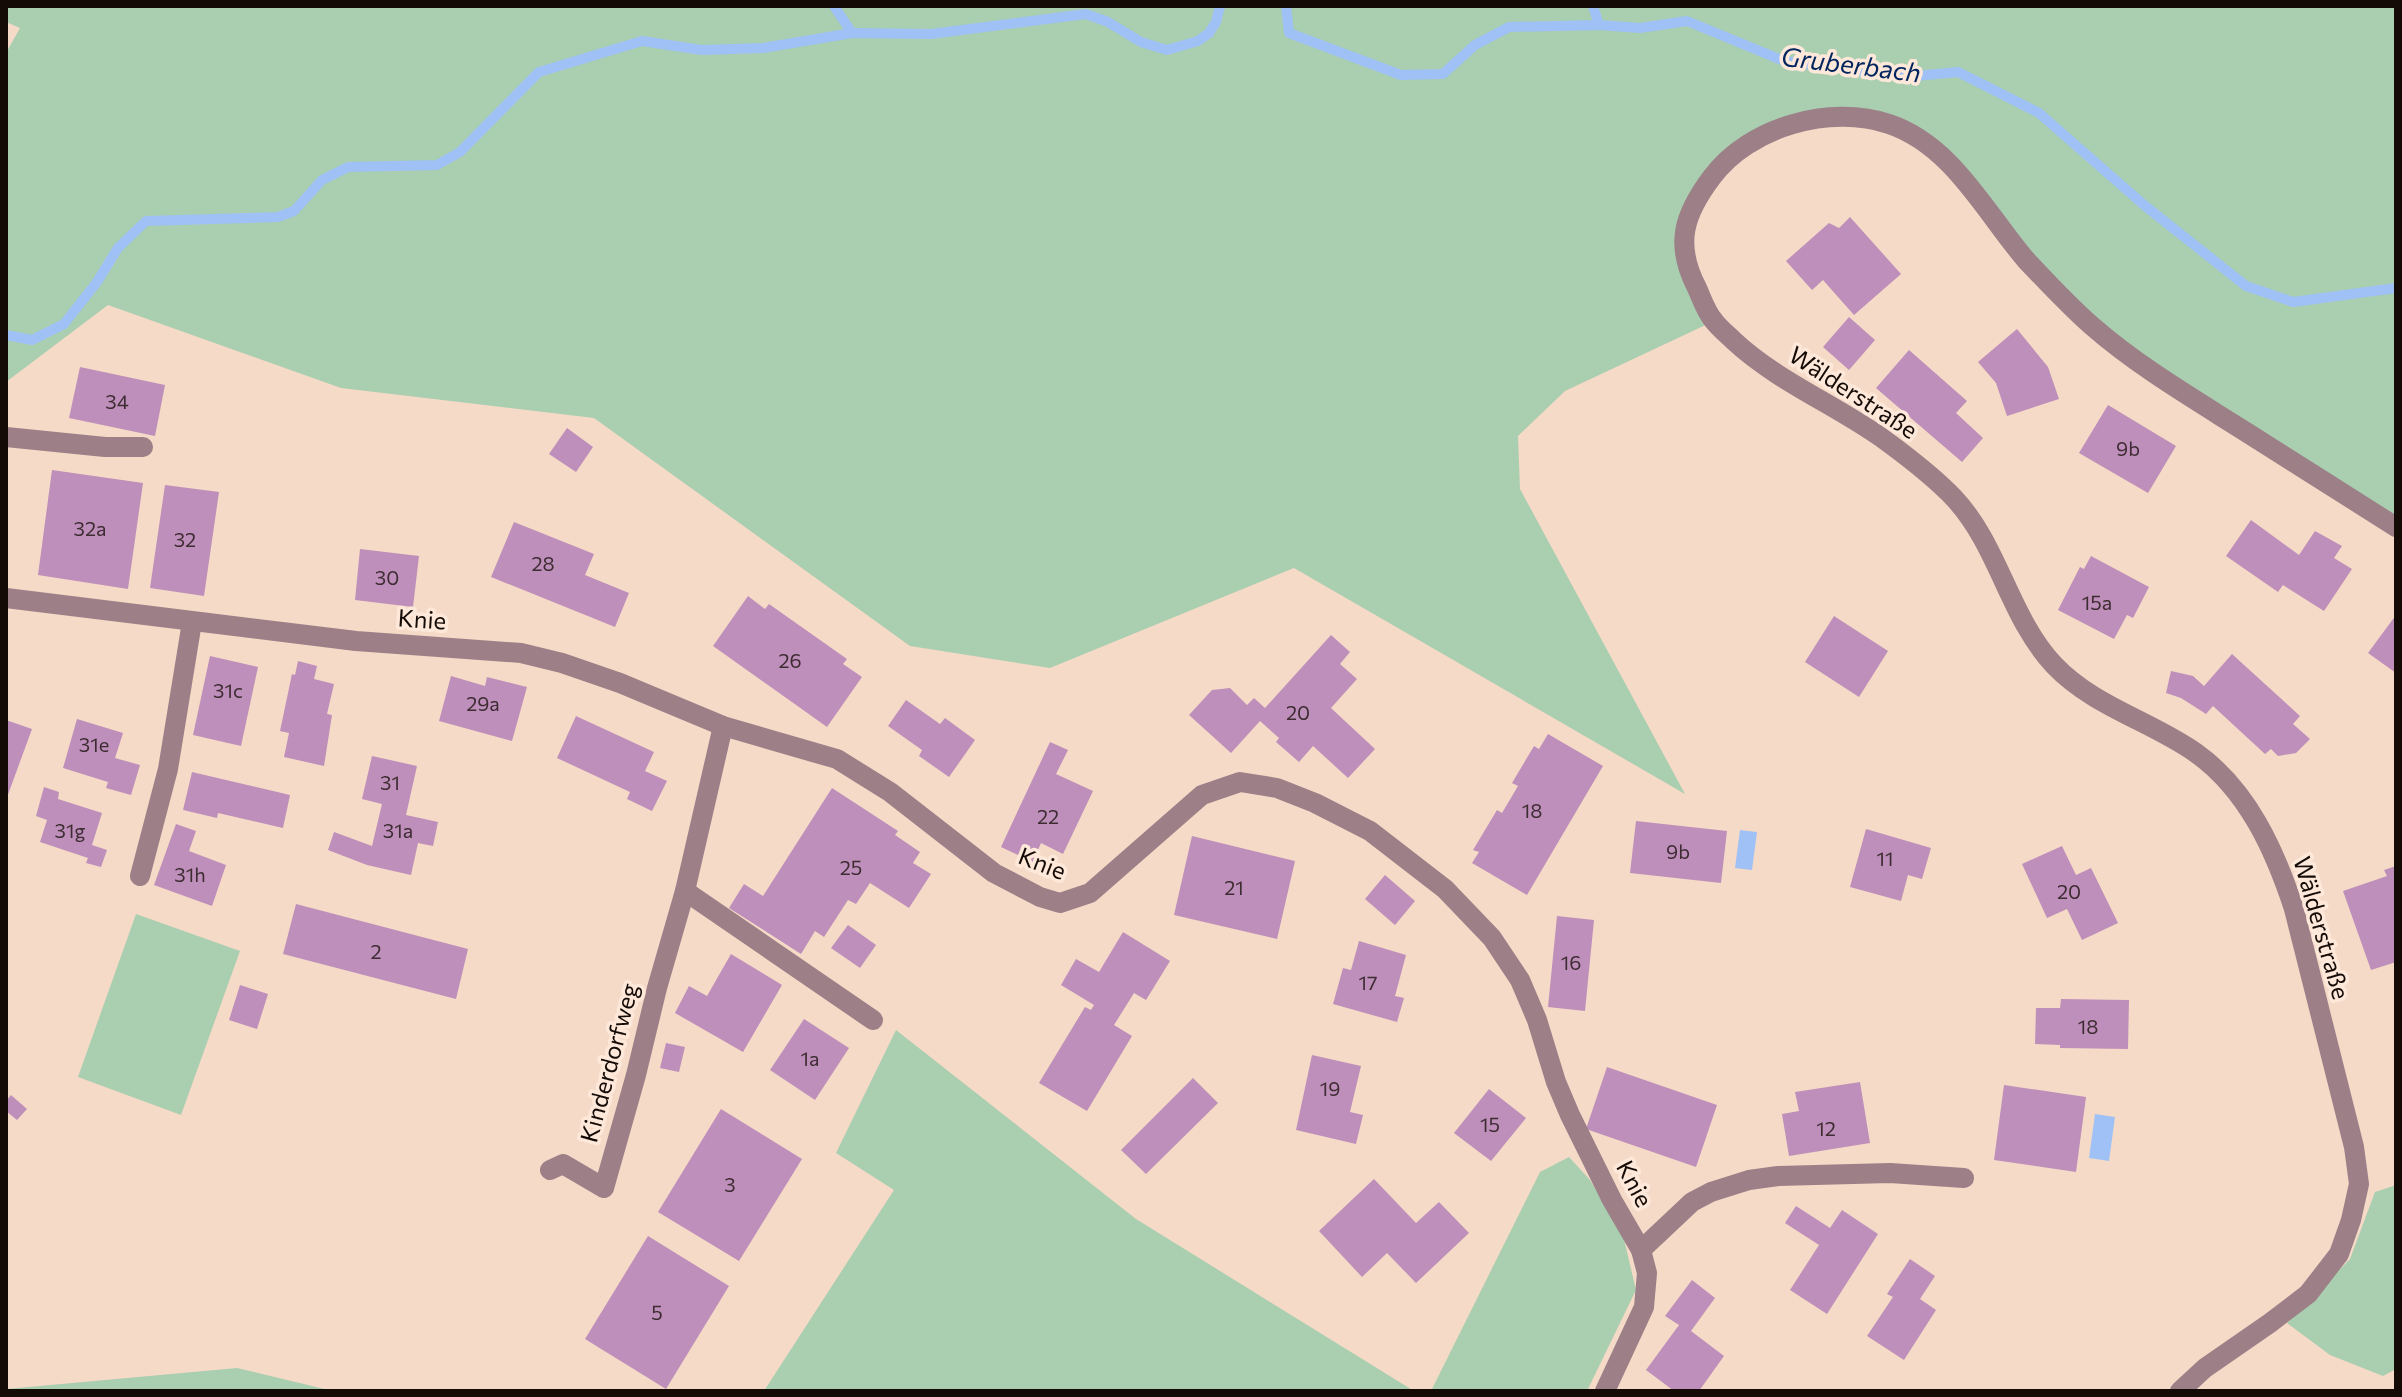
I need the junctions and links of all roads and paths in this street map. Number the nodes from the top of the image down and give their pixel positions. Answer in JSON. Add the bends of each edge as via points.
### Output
{"nodes":[{"id":1,"x":6,"y":437,"type":"edge"},
{"id":2,"x":143,"y":447,"type":"dead end"},
{"id":3,"x":2396,"y":527,"type":"edge"},
{"id":4,"x":6,"y":598,"type":"edge"},
{"id":5,"x":192,"y":622,"type":"junction"},
{"id":6,"x":723,"y":726,"type":"junction"},
{"id":7,"x":140,"y":876,"type":"dead end"},
{"id":8,"x":685,"y":891,"type":"junction"},
{"id":9,"x":873,"y":1020,"type":"dead end"},
{"id":10,"x":550,"y":1170,"type":"dead end"},
{"id":11,"x":1964,"y":1178,"type":"dead end"},
{"id":12,"x":1641,"y":1250,"type":"junction"},
{"id":13,"x":1605,"y":1391,"type":"edge"},
{"id":14,"x":2180,"y":1391,"type":"edge"}],
"edges":[{"from":1,"to":2,"type":"street"},
{"from":3,"to":14,"type":"street","name":"Wälderstraße","via":[[2159,377],[2092,326],[2026,259],[1928,144],[1888,123],[1837,116],[1751,140],[1720,165],[1692,204],[1683,247],[1713,321],[1755,360],[1881,438],[1952,496],[1974,523],[2033,640],[2057,668],[2104,704],[2195,753],[2234,787],[2281,872],[2354,1147],[2359,1184],[2339,1254],[2308,1294]]},
{"from":4,"to":5,"type":"street","name":"Knie"},
{"from":5,"to":6,"type":"street","name":"Knie","via":[[521,653],[620,683]]},
{"from":5,"to":7,"type":"street","via":[[168,769]]},
{"from":6,"to":8,"type":"street","name":"Kinderdorfweg"},
{"from":6,"to":12,"type":"street","name":"Knie","via":[[837,759],[890,792],[994,873],[1060,903],[1090,893],[1202,795],[1240,782],[1277,788],[1370,831],[1445,889],[1492,938],[1520,980],[1570,1115]]},
{"from":8,"to":9,"type":"street"},
{"from":8,"to":10,"type":"street","name":"Kinderdorfweg","via":[[604,1188],[563,1164]]},
{"from":11,"to":12,"type":"street","name":"Knie","via":[[1890,1173],[1749,1180],[1692,1202]]},
{"from":12,"to":13,"type":"street","name":"Knie","via":[[1647,1273],[1644,1307]]}]}
